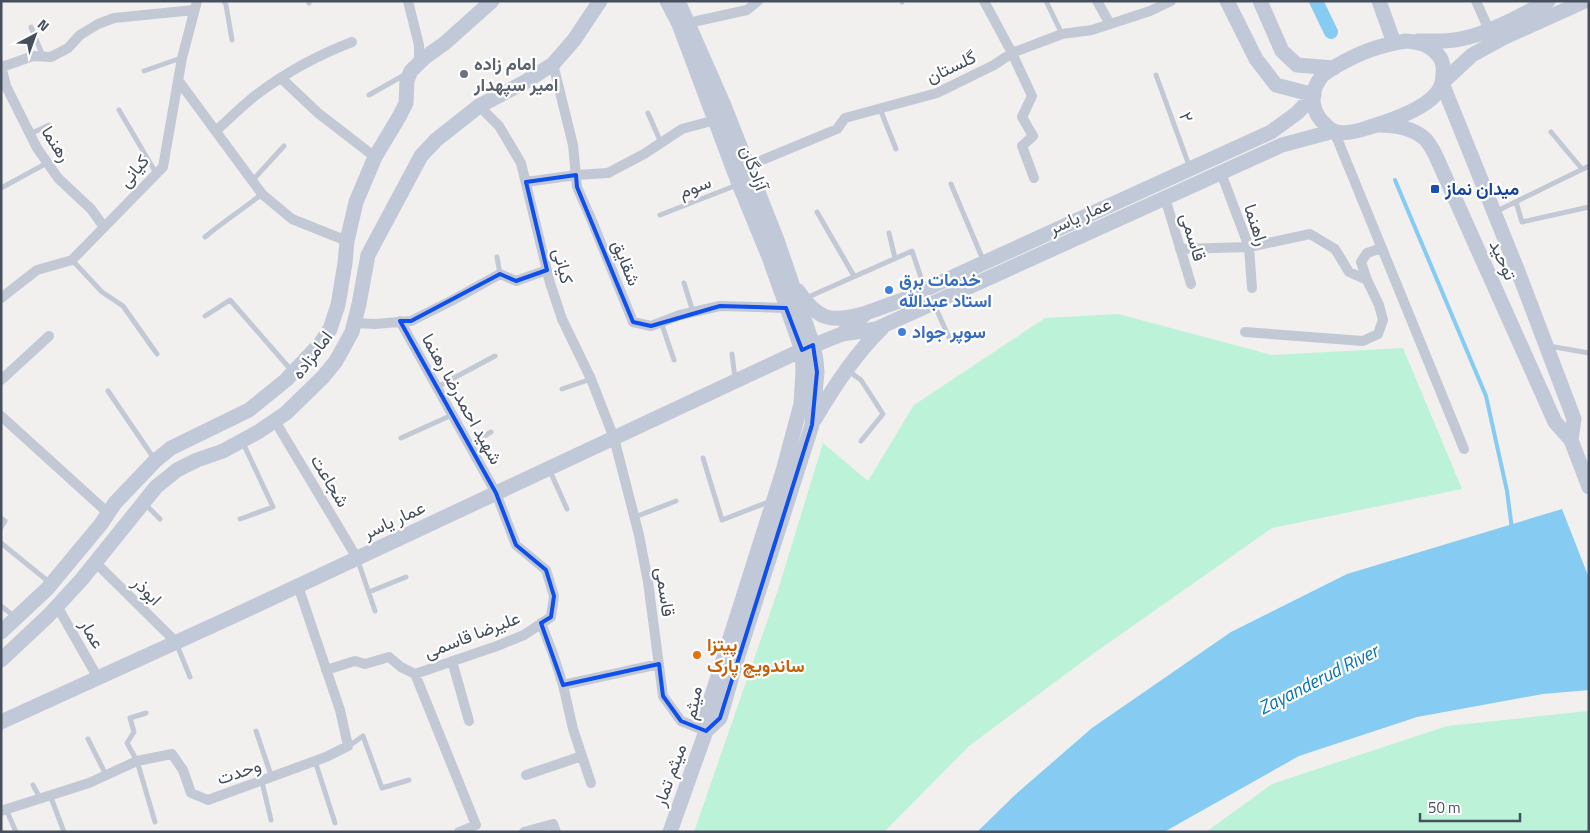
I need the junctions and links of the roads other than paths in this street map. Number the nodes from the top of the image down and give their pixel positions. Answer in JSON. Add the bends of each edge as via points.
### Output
{"nodes":[{"id":1,"x":224,"y":1,"type":"edge"},
{"id":2,"x":408,"y":1,"type":"edge"},
{"id":3,"x":492,"y":1,"type":"edge"},
{"id":4,"x":600,"y":1,"type":"edge"},
{"id":5,"x":667,"y":1,"type":"edge"},
{"id":6,"x":678,"y":1,"type":"edge"},
{"id":7,"x":758,"y":1,"type":"edge"},
{"id":8,"x":984,"y":1,"type":"edge"},
{"id":9,"x":1046,"y":1,"type":"edge"},
{"id":10,"x":1097,"y":1,"type":"edge"},
{"id":11,"x":1171,"y":1,"type":"edge"},
{"id":12,"x":1227,"y":1,"type":"edge"},
{"id":13,"x":1260,"y":1,"type":"edge"},
{"id":14,"x":1379,"y":1,"type":"edge"},
{"id":15,"x":1476,"y":1,"type":"edge"},
{"id":16,"x":1548,"y":1,"type":"edge"},
{"id":17,"x":1585,"y":1,"type":"edge"},
{"id":18,"x":195,"y":6,"type":"edge"},
{"id":19,"x":688,"y":23,"type":"junction"},
{"id":20,"x":1110,"y":24,"type":"junction"},
{"id":21,"x":32,"y":27,"type":"dead end"},
{"id":22,"x":1490,"y":30,"type":"junction"},
{"id":23,"x":1062,"y":34,"type":"junction"},
{"id":24,"x":232,"y":40,"type":"dead end"},
{"id":25,"x":1412,"y":41,"type":"junction"},
{"id":26,"x":352,"y":42,"type":"dead end"},
{"id":27,"x":1394,"y":43,"type":"junction"},
{"id":28,"x":1012,"y":53,"type":"junction"},
{"id":29,"x":43,"y":57,"type":"junction"},
{"id":30,"x":182,"y":58,"type":"junction"},
{"id":31,"x":553,"y":64,"type":"junction"},
{"id":32,"x":1,"y":66,"type":"edge"},
{"id":33,"x":415,"y":66,"type":"junction"},
{"id":34,"x":1334,"y":68,"type":"junction"},
{"id":35,"x":144,"y":71,"type":"dead end"},
{"id":36,"x":1156,"y":75,"type":"dead end"},
{"id":37,"x":281,"y":78,"type":"junction"},
{"id":38,"x":178,"y":80,"type":"junction"},
{"id":39,"x":1442,"y":83,"type":"junction"},
{"id":40,"x":4,"y":86,"type":"edge"},
{"id":41,"x":1314,"y":95,"type":"junction"},
{"id":42,"x":369,"y":96,"type":"dead end"},
{"id":43,"x":480,"y":106,"type":"junction"},
{"id":44,"x":880,"y":109,"type":"junction"},
{"id":45,"x":119,"y":110,"type":"dead end"},
{"id":46,"x":648,"y":113,"type":"dead end"},
{"id":47,"x":715,"y":120,"type":"junction"},
{"id":48,"x":1378,"y":124,"type":"junction"},
{"id":49,"x":49,"y":125,"type":"dead end"},
{"id":50,"x":216,"y":131,"type":"junction"},
{"id":51,"x":1334,"y":131,"type":"junction"},
{"id":52,"x":1551,"y":132,"type":"dead end"},
{"id":53,"x":30,"y":134,"type":"junction"},
{"id":54,"x":661,"y":143,"type":"junction"},
{"id":55,"x":284,"y":146,"type":"dead end"},
{"id":56,"x":896,"y":149,"type":"dead end"},
{"id":57,"x":375,"y":156,"type":"junction"},
{"id":58,"x":47,"y":162,"type":"junction"},
{"id":59,"x":748,"y":166,"type":"junction"},
{"id":60,"x":1589,"y":166,"type":"edge"},
{"id":61,"x":1190,"y":168,"type":"junction"},
{"id":62,"x":1582,"y":169,"type":"junction"},
{"id":63,"x":1221,"y":173,"type":"junction"},
{"id":64,"x":157,"y":174,"type":"junction"},
{"id":65,"x":576,"y":175,"type":"junction"},
{"id":66,"x":1034,"y":178,"type":"dead end"},
{"id":67,"x":252,"y":181,"type":"junction"},
{"id":68,"x":526,"y":182,"type":"junction"},
{"id":69,"x":739,"y":184,"type":"junction"},
{"id":70,"x":951,"y":184,"type":"dead end"},
{"id":71,"x":1,"y":188,"type":"edge"},
{"id":72,"x":262,"y":194,"type":"junction"},
{"id":73,"x":1164,"y":198,"type":"junction"},
{"id":74,"x":1516,"y":202,"type":"junction"},
{"id":75,"x":1589,"y":207,"type":"edge"},
{"id":76,"x":817,"y":212,"type":"dead end"},
{"id":77,"x":1494,"y":212,"type":"junction"},
{"id":78,"x":660,"y":215,"type":"dead end"},
{"id":79,"x":104,"y":228,"type":"junction"},
{"id":80,"x":888,"y":233,"type":"dead end"},
{"id":81,"x":205,"y":238,"type":"dead end"},
{"id":82,"x":347,"y":241,"type":"junction"},
{"id":83,"x":1249,"y":247,"type":"junction"},
{"id":84,"x":1382,"y":248,"type":"junction"},
{"id":85,"x":1180,"y":249,"type":"junction"},
{"id":86,"x":497,"y":257,"type":"dead end"},
{"id":87,"x":895,"y":258,"type":"junction"},
{"id":88,"x":72,"y":260,"type":"junction"},
{"id":89,"x":984,"y":262,"type":"junction"},
{"id":90,"x":547,"y":270,"type":"junction"},
{"id":91,"x":500,"y":274,"type":"junction"},
{"id":92,"x":854,"y":276,"type":"junction"},
{"id":93,"x":790,"y":280,"type":"junction"},
{"id":94,"x":1367,"y":280,"type":"junction"},
{"id":95,"x":684,"y":283,"type":"dead end"},
{"id":96,"x":1191,"y":284,"type":"dead end"},
{"id":97,"x":1252,"y":288,"type":"dead end"},
{"id":98,"x":925,"y":289,"type":"junction"},
{"id":99,"x":1,"y":298,"type":"edge"},
{"id":100,"x":804,"y":299,"type":"junction"},
{"id":101,"x":934,"y":303,"type":"junction"},
{"id":102,"x":786,"y":308,"type":"junction"},
{"id":103,"x":693,"y":312,"type":"junction"},
{"id":104,"x":866,"y":314,"type":"junction"},
{"id":105,"x":205,"y":316,"type":"dead end"},
{"id":106,"x":400,"y":321,"type":"junction"},
{"id":107,"x":661,"y":322,"type":"junction"},
{"id":108,"x":354,"y":323,"type":"junction"},
{"id":109,"x":883,"y":326,"type":"junction"},
{"id":110,"x":1245,"y":332,"type":"dead end"},
{"id":111,"x":842,"y":334,"type":"junction"},
{"id":112,"x":49,"y":336,"type":"dead end"},
{"id":113,"x":952,"y":342,"type":"dead end"},
{"id":114,"x":1546,"y":345,"type":"junction"},
{"id":115,"x":807,"y":348,"type":"junction"},
{"id":116,"x":1589,"y":353,"type":"edge"},
{"id":117,"x":157,"y":354,"type":"dead end"},
{"id":118,"x":732,"y":354,"type":"dead end"},
{"id":119,"x":495,"y":356,"type":"dead end"},
{"id":120,"x":674,"y":360,"type":"dead end"},
{"id":121,"x":847,"y":369,"type":"junction"},
{"id":122,"x":294,"y":373,"type":"junction"},
{"id":123,"x":591,"y":379,"type":"junction"},
{"id":124,"x":1,"y":380,"type":"edge"},
{"id":125,"x":736,"y":381,"type":"junction"},
{"id":126,"x":437,"y":387,"type":"junction"},
{"id":127,"x":562,"y":389,"type":"dead end"},
{"id":128,"x":108,"y":391,"type":"dead end"},
{"id":129,"x":452,"y":414,"type":"junction"},
{"id":130,"x":1,"y":416,"type":"edge"},
{"id":131,"x":275,"y":421,"type":"junction"},
{"id":132,"x":812,"y":425,"type":"junction"},
{"id":133,"x":491,"y":432,"type":"dead end"},
{"id":134,"x":401,"y":438,"type":"dead end"},
{"id":135,"x":614,"y":438,"type":"junction"},
{"id":136,"x":242,"y":440,"type":"junction"},
{"id":137,"x":1571,"y":440,"type":"junction"},
{"id":138,"x":860,"y":441,"type":"dead end"},
{"id":139,"x":469,"y":445,"type":"junction"},
{"id":140,"x":1464,"y":449,"type":"dead end"},
{"id":141,"x":703,"y":458,"type":"dead end"},
{"id":142,"x":155,"y":461,"type":"junction"},
{"id":143,"x":549,"y":468,"type":"junction"},
{"id":144,"x":1589,"y":487,"type":"edge"},
{"id":145,"x":496,"y":493,"type":"junction"},
{"id":146,"x":774,"y":500,"type":"junction"},
{"id":147,"x":676,"y":501,"type":"dead end"},
{"id":148,"x":143,"y":503,"type":"junction"},
{"id":149,"x":567,"y":509,"type":"dead end"},
{"id":150,"x":108,"y":513,"type":"junction"},
{"id":151,"x":634,"y":517,"type":"junction"},
{"id":152,"x":1,"y":518,"type":"edge"},
{"id":153,"x":160,"y":519,"type":"dead end"},
{"id":154,"x":240,"y":520,"type":"dead end"},
{"id":155,"x":1,"y":527,"type":"edge"},
{"id":156,"x":1,"y":543,"type":"edge"},
{"id":157,"x":357,"y":558,"type":"junction"},
{"id":158,"x":95,"y":562,"type":"junction"},
{"id":159,"x":406,"y":577,"type":"dead end"},
{"id":160,"x":51,"y":584,"type":"junction"},
{"id":161,"x":298,"y":586,"type":"junction"},
{"id":162,"x":369,"y":592,"type":"junction"},
{"id":163,"x":1,"y":606,"type":"edge"},
{"id":164,"x":57,"y":606,"type":"junction"},
{"id":165,"x":376,"y":611,"type":"dead end"},
{"id":166,"x":16,"y":618,"type":"junction"},
{"id":167,"x":541,"y":624,"type":"junction"},
{"id":168,"x":1,"y":632,"type":"edge"},
{"id":169,"x":176,"y":642,"type":"junction"},
{"id":170,"x":1,"y":660,"type":"edge"},
{"id":171,"x":452,"y":661,"type":"junction"},
{"id":172,"x":659,"y":664,"type":"junction"},
{"id":173,"x":326,"y":670,"type":"junction"},
{"id":174,"x":415,"y":674,"type":"junction"},
{"id":175,"x":190,"y":677,"type":"dead end"},
{"id":176,"x":98,"y":678,"type":"junction"},
{"id":177,"x":563,"y":685,"type":"junction"},
{"id":178,"x":146,"y":713,"type":"dead end"},
{"id":179,"x":469,"y":721,"type":"dead end"},
{"id":180,"x":1,"y":722,"type":"edge"},
{"id":181,"x":256,"y":731,"type":"dead end"},
{"id":182,"x":706,"y":731,"type":"junction"},
{"id":183,"x":88,"y":739,"type":"dead end"},
{"id":184,"x":348,"y":746,"type":"junction"},
{"id":185,"x":582,"y":756,"type":"junction"},
{"id":186,"x":137,"y":761,"type":"junction"},
{"id":187,"x":315,"y":761,"type":"junction"},
{"id":188,"x":106,"y":775,"type":"junction"},
{"id":189,"x":526,"y":775,"type":"dead end"},
{"id":190,"x":267,"y":780,"type":"junction"},
{"id":191,"x":409,"y":780,"type":"dead end"},
{"id":192,"x":591,"y":782,"type":"dead end"},
{"id":193,"x":33,"y":785,"type":"dead end"},
{"id":194,"x":45,"y":796,"type":"junction"},
{"id":195,"x":4,"y":810,"type":"edge"},
{"id":196,"x":271,"y":820,"type":"dead end"},
{"id":197,"x":155,"y":822,"type":"dead end"},
{"id":198,"x":335,"y":823,"type":"dead end"},
{"id":199,"x":16,"y":832,"type":"edge"},
{"id":200,"x":64,"y":832,"type":"edge"},
{"id":201,"x":459,"y":832,"type":"edge"},
{"id":202,"x":524,"y":832,"type":"edge"},
{"id":203,"x":556,"y":832,"type":"edge"},
{"id":204,"x":670,"y":832,"type":"edge"}],
"edges":[{"from":1,"to":24,"type":"lane"},
{"from":2,"to":33,"type":"street","via":[[419,46]]},
{"from":3,"to":33,"type":"main road"},
{"from":4,"to":31,"type":"main road","name":"امامزاده"},
{"from":5,"to":47,"type":"main road","name":"آزادگان","via":[[679,24]]},
{"from":6,"to":19,"type":"main road","name":"آزادگان"},
{"from":7,"to":19,"type":"street","via":[[747,10]]},
{"from":8,"to":28,"type":"street"},
{"from":9,"to":23,"type":"lane"},
{"from":10,"to":20,"type":"street"},
{"from":11,"to":20,"type":"street","name":"گلستان"},
{"from":12,"to":41,"type":"main road","via":[[1256,59],[1276,85]]},
{"from":13,"to":34,"type":"main road","via":[[1282,51],[1297,65]]},
{"from":14,"to":27,"type":"main road"},
{"from":15,"to":22,"type":"street"},
{"from":16,"to":22,"type":"main road"},
{"from":17,"to":39,"type":"main road","via":[[1472,55]]},
{"from":18,"to":29,"type":"street","via":[[114,18],[80,35],[68,48],[51,57]]},
{"from":18,"to":30,"type":"street","name":"کیانی"},
{"from":19,"to":59,"type":"main road","name":"آزادگان"},
{"from":20,"to":23,"type":"street","name":"گلستان"},
{"from":21,"to":29,"type":"lane"},
{"from":22,"to":25,"type":"main road","via":[[1448,41]]},
{"from":23,"to":28,"type":"street","name":"گلستان"},
{"from":25,"to":27,"type":"main road"},
{"from":25,"to":39,"type":"main road","via":[[1432,49],[1440,59],[1444,68]]},
{"from":26,"to":37,"type":"street","via":[[329,50]]},
{"from":27,"to":34,"type":"main road","via":[[1363,52]]},
{"from":28,"to":44,"type":"street","name":"گلستان","via":[[937,93]]},
{"from":28,"to":66,"type":"street","via":[[1032,96],[1022,117],[1033,136],[1022,146]]},
{"from":29,"to":32,"type":"street","via":[[33,56]]},
{"from":30,"to":35,"type":"lane"},
{"from":30,"to":38,"type":"street","name":"کیانی"},
{"from":31,"to":43,"type":"main road","name":"امامزاده"},
{"from":31,"to":65,"type":"street","name":"شقایق","via":[[573,145]]},
{"from":32,"to":40,"type":"street","name":"رهنما"},
{"from":33,"to":42,"type":"lane"},
{"from":33,"to":57,"type":"main road","name":"امامزاده","via":[[407,80],[406,103]]},
{"from":34,"to":41,"type":"main road","via":[[1323,75]]},
{"from":36,"to":61,"type":"lane","name":"۲"},
{"from":37,"to":50,"type":"street","via":[[256,95]]},
{"from":37,"to":57,"type":"street","via":[[318,113]]},
{"from":38,"to":50,"type":"street"},
{"from":38,"to":64,"type":"street","name":"کیانی","via":[[163,167]]},
{"from":39,"to":48,"type":"main road","via":[[1436,95],[1424,105]]},
{"from":39,"to":77,"type":"main road","name":"توحید"},
{"from":40,"to":53,"type":"street","name":"رهنما"},
{"from":41,"to":51,"type":"main road","via":[[1314,111]]},
{"from":41,"to":61,"type":"main road","name":"عمار یاسر","via":[[1272,132]]},
{"from":43,"to":68,"type":"street","name":"کیانی","via":[[499,126],[522,163]]},
{"from":43,"to":108,"type":"main road","name":"امامزاده","via":[[436,140],[421,156],[368,255]]},
{"from":44,"to":56,"type":"lane"},
{"from":44,"to":59,"type":"street","name":"گلستان","via":[[845,118],[837,129]]},
{"from":45,"to":64,"type":"lane"},
{"from":46,"to":54,"type":"lane"},
{"from":47,"to":54,"type":"street","via":[[682,129]]},
{"from":47,"to":69,"type":"main road","name":"آزادگان"},
{"from":48,"to":51,"type":"main road","via":[[1359,131]]},
{"from":48,"to":137,"type":"main road","name":"توحید","via":[[1412,131],[1425,138],[1436,154],[1555,422]]},
{"from":49,"to":53,"type":"lane"},
{"from":50,"to":67,"type":"street"},
{"from":51,"to":63,"type":"main road","name":"عمار یاسر","via":[[1282,145]]},
{"from":51,"to":84,"type":"street"},
{"from":52,"to":62,"type":"lane"},
{"from":53,"to":58,"type":"street","name":"رهنما"},
{"from":54,"to":65,"type":"street","via":[[608,172]]},
{"from":55,"to":67,"type":"lane"},
{"from":57,"to":82,"type":"main road","name":"امامزاده","via":[[356,202]]},
{"from":58,"to":71,"type":"lane"},
{"from":58,"to":79,"type":"street","name":"رهنما","via":[[58,178],[92,209]]},
{"from":59,"to":93,"type":"main road","name":"آزادگان"},
{"from":60,"to":62,"type":"lane"},
{"from":61,"to":89,"type":"main road","name":"عمار یاسر"},
{"from":62,"to":74,"type":"lane"},
{"from":63,"to":73,"type":"main road","name":"عمار یاسر"},
{"from":63,"to":83,"type":"street","name":"راهنما"},
{"from":64,"to":79,"type":"street","name":"کیانی"},
{"from":65,"to":68,"type":"street"},
{"from":65,"to":107,"type":"street","name":"شقایق","via":[[577,187],[633,322],[650,326]]},
{"from":67,"to":72,"type":"street"},
{"from":68,"to":90,"type":"street","name":"کیانی"},
{"from":69,"to":78,"type":"lane","name":"سوم"},
{"from":69,"to":102,"type":"main road","name":"آزادگان"},
{"from":70,"to":89,"type":"lane"},
{"from":72,"to":81,"type":"lane"},
{"from":72,"to":82,"type":"street","via":[[292,219]]},
{"from":73,"to":85,"type":"street","name":"قاسمی"},
{"from":73,"to":101,"type":"main road","name":"عمار یاسر"},
{"from":74,"to":75,"type":"lane","via":[[1522,222]]},
{"from":74,"to":77,"type":"lane"},
{"from":76,"to":92,"type":"lane"},
{"from":77,"to":114,"type":"main road","name":"توحید"},
{"from":79,"to":88,"type":"street","name":"کیانی"},
{"from":80,"to":87,"type":"lane"},
{"from":82,"to":122,"type":"main road","name":"امامزاده","via":[[341,292],[332,324],[320,344]]},
{"from":83,"to":85,"type":"street"},
{"from":83,"to":94,"type":"street","via":[[1310,234],[1335,249],[1349,272]]},
{"from":83,"to":97,"type":"street","name":"راهنما"},
{"from":84,"to":94,"type":"street","via":[[1367,253],[1361,262]]},
{"from":84,"to":140,"type":"street"},
{"from":85,"to":96,"type":"street","name":"قاسمی"},
{"from":86,"to":91,"type":"lane"},
{"from":87,"to":92,"type":"lane"},
{"from":87,"to":98,"type":"lane","via":[[912,251]]},
{"from":88,"to":99,"type":"street","name":"کیانی","via":[[37,270]]},
{"from":88,"to":117,"type":"lane","via":[[102,292],[123,306]]},
{"from":89,"to":98,"type":"main road","name":"عمار یاسر"},
{"from":90,"to":91,"type":"street","via":[[516,281]]},
{"from":90,"to":123,"type":"street","name":"کیانی","via":[[562,320]]},
{"from":91,"to":106,"type":"street","via":[[411,321]]},
{"from":92,"to":100,"type":"lane"},
{"from":93,"to":100,"type":"main road"},
{"from":93,"to":115,"type":"main road","name":"آزادگان"},
{"from":94,"to":110,"type":"street","via":[[1383,320],[1378,334],[1363,340]]},
{"from":95,"to":103,"type":"lane"},
{"from":98,"to":104,"type":"main road","name":"عمار یاسر"},
{"from":100,"to":104,"type":"main road","via":[[823,317],[836,320]]},
{"from":101,"to":109,"type":"main road","name":"عمار یاسر"},
{"from":101,"to":113,"type":"lane"},
{"from":102,"to":103,"type":"street","name":"شقایق","via":[[720,306]]},
{"from":102,"to":115,"type":"main road","name":"آزادگان"},
{"from":103,"to":107,"type":"street","name":"شقایق"},
{"from":104,"to":111,"type":"main road","name":"عمار یاسر"},
{"from":105,"to":122,"type":"lane","via":[[230,300]]},
{"from":106,"to":108,"type":"street"},
{"from":106,"to":126,"type":"street","name":"شهید احمدرضا رهنما"},
{"from":107,"to":120,"type":"lane"},
{"from":108,"to":131,"type":"main road","name":"امامزاده","via":[[336,361]]},
{"from":109,"to":111,"type":"main road","name":"عمار یاسر"},
{"from":109,"to":121,"type":"main road"},
{"from":111,"to":115,"type":"main road","name":"عمار یاسر"},
{"from":112,"to":124,"type":"street"},
{"from":114,"to":116,"type":"lane"},
{"from":114,"to":137,"type":"main road","name":"توحید","via":[[1574,419]]},
{"from":115,"to":125,"type":"main road","name":"عمار یاسر"},
{"from":115,"to":132,"type":"main road","name":"میثم","via":[[816,360]]},
{"from":115,"to":146,"type":"main road","name":"میثم","via":[[800,404]]},
{"from":118,"to":125,"type":"lane"},
{"from":119,"to":126,"type":"lane"},
{"from":121,"to":132,"type":"main road"},
{"from":121,"to":138,"type":"lane","via":[[861,380],[883,414]]},
{"from":122,"to":142,"type":"main road","name":"امامزاده","via":[[249,410],[171,448]]},
{"from":123,"to":127,"type":"lane"},
{"from":123,"to":135,"type":"street","name":"کیانی"},
{"from":125,"to":135,"type":"main road","name":"عمار یاسر"},
{"from":126,"to":129,"type":"street","name":"شهید احمدرضا رهنما"},
{"from":128,"to":142,"type":"lane"},
{"from":129,"to":134,"type":"lane"},
{"from":129,"to":139,"type":"street","name":"شهید احمدرضا رهنما"},
{"from":130,"to":150,"type":"street"},
{"from":131,"to":136,"type":"main road","name":"امامزاده"},
{"from":131,"to":157,"type":"street","name":"شجاعت"},
{"from":132,"to":182,"type":"main road","name":"میثم","via":[[720,718]]},
{"from":133,"to":139,"type":"lane"},
{"from":135,"to":143,"type":"main road","name":"عمار یاسر"},
{"from":135,"to":151,"type":"street","name":"قاسمی"},
{"from":136,"to":148,"type":"main road","name":"امامزاده","via":[[177,470]]},
{"from":136,"to":154,"type":"lane","via":[[273,507]]},
{"from":137,"to":144,"type":"main road","name":"توحید"},
{"from":139,"to":145,"type":"street","name":"شهید احمدرضا رهنما"},
{"from":141,"to":146,"type":"lane","via":[[722,520]]},
{"from":142,"to":150,"type":"main road","name":"امامزاده"},
{"from":143,"to":145,"type":"main road","name":"عمار یاسر"},
{"from":143,"to":149,"type":"lane"},
{"from":145,"to":157,"type":"main road","name":"عمار یاسر"},
{"from":145,"to":167,"type":"street","name":"علیرضا قاسمی","via":[[516,545],[546,570],[554,596],[551,617]]},
{"from":146,"to":182,"type":"main road","name":"میثم","via":[[707,711]]},
{"from":147,"to":151,"type":"lane"},
{"from":148,"to":153,"type":"lane"},
{"from":148,"to":158,"type":"main road","name":"امامزاده"},
{"from":150,"to":160,"type":"main road","name":"امامزاده"},
{"from":151,"to":172,"type":"street","name":"قاسمی","via":[[648,582]]},
{"from":152,"to":155,"type":"lane","via":[[5,522]]},
{"from":156,"to":160,"type":"lane"},
{"from":157,"to":161,"type":"main road","name":"عمار یاسر"},
{"from":157,"to":162,"type":"lane"},
{"from":158,"to":164,"type":"main road","name":"امامزاده"},
{"from":158,"to":169,"type":"street","name":"ابوذر"},
{"from":159,"to":162,"type":"lane"},
{"from":160,"to":166,"type":"main road","name":"امامزاده"},
{"from":161,"to":169,"type":"main road","name":"عمار یاسر"},
{"from":161,"to":173,"type":"street"},
{"from":162,"to":165,"type":"lane"},
{"from":163,"to":166,"type":"lane"},
{"from":164,"to":170,"type":"main road","name":"امامزاده"},
{"from":164,"to":176,"type":"street","name":"عمار"},
{"from":166,"to":168,"type":"main road","name":"امامزاده"},
{"from":167,"to":171,"type":"street","name":"علیرضا قاسمی","via":[[497,646]]},
{"from":167,"to":177,"type":"street"},
{"from":169,"to":175,"type":"lane"},
{"from":169,"to":176,"type":"main road","name":"عمار یاسر"},
{"from":171,"to":174,"type":"street","name":"علیرضا قاسمی"},
{"from":171,"to":179,"type":"street"},
{"from":172,"to":177,"type":"street"},
{"from":172,"to":182,"type":"street","name":"قاسمی","via":[[664,696],[681,721]]},
{"from":173,"to":174,"type":"street","name":"علیرضا قاسمی","via":[[354,661],[365,664],[389,657]]},
{"from":173,"to":184,"type":"street"},
{"from":174,"to":201,"type":"street","via":[[476,825]]},
{"from":176,"to":180,"type":"main road","name":"عمار یاسر"},
{"from":177,"to":185,"type":"street"},
{"from":178,"to":186,"type":"lane","via":[[130,718],[134,732],[127,743]]},
{"from":181,"to":190,"type":"lane"},
{"from":182,"to":204,"type":"main road","name":"میثم تمار"},
{"from":183,"to":188,"type":"lane"},
{"from":184,"to":187,"type":"street","name":"وحدت"},
{"from":184,"to":191,"type":"lane","via":[[363,736],[382,788]]},
{"from":185,"to":189,"type":"street"},
{"from":185,"to":192,"type":"street"},
{"from":186,"to":188,"type":"street","name":"وحدت"},
{"from":186,"to":190,"type":"street","name":"وحدت","via":[[172,754],[183,770],[191,793],[208,800]]},
{"from":186,"to":197,"type":"lane"},
{"from":187,"to":190,"type":"street","name":"وحدت"},
{"from":187,"to":198,"type":"lane"},
{"from":188,"to":194,"type":"street","name":"وحدت"},
{"from":190,"to":196,"type":"lane"},
{"from":193,"to":194,"type":"lane"},
{"from":194,"to":195,"type":"street","name":"وحدت"},
{"from":194,"to":200,"type":"lane"},
{"from":195,"to":199,"type":"lane"},
{"from":202,"to":203,"type":"street","via":[[553,824]]}]}
